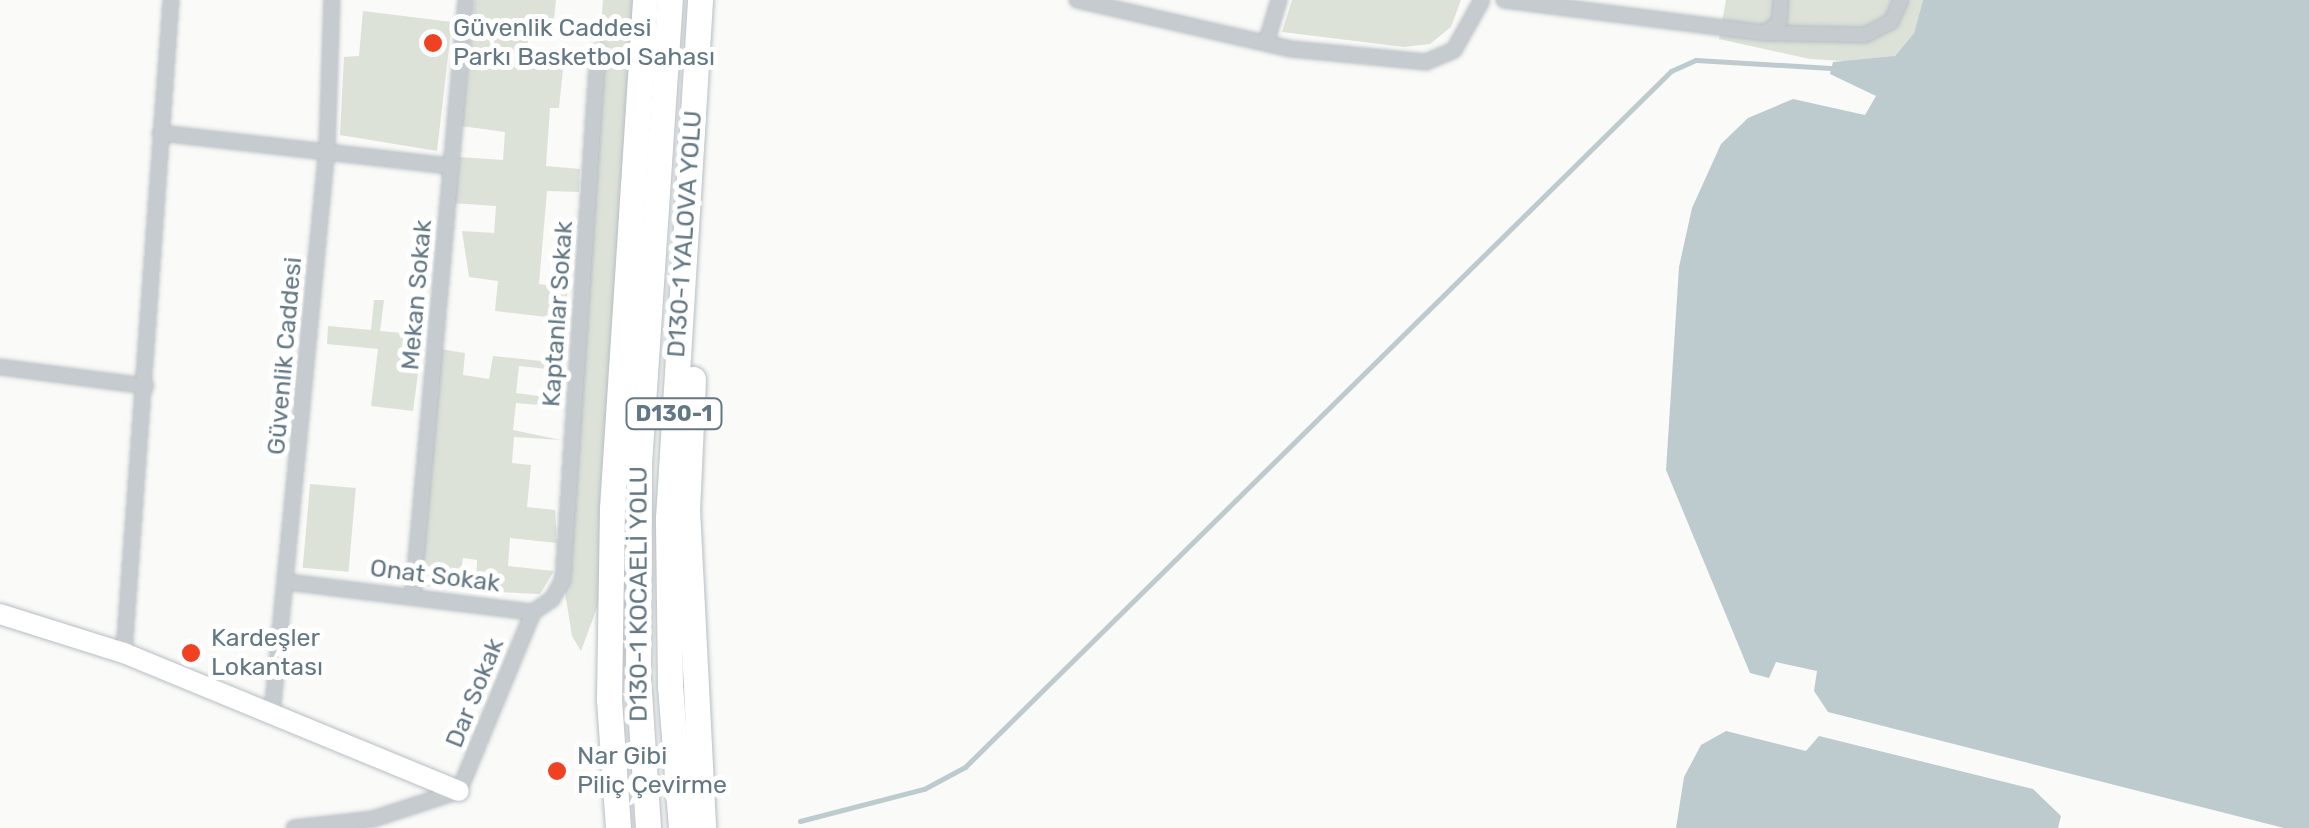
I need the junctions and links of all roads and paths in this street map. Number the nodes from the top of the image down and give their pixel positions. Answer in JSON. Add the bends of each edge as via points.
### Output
{"nodes":[{"id":1,"x":171,"y":0,"type":"edge"},
{"id":2,"x":332,"y":0,"type":"edge"},
{"id":3,"x":466,"y":0,"type":"edge"},
{"id":4,"x":645,"y":0,"type":"edge"},
{"id":5,"x":670,"y":0,"type":"edge"},
{"id":6,"x":700,"y":0,"type":"edge"},
{"id":7,"x":710,"y":0,"type":"edge"},
{"id":8,"x":1087,"y":0,"type":"edge"},
{"id":9,"x":1279,"y":0,"type":"edge"},
{"id":10,"x":1482,"y":0,"type":"edge"},
{"id":11,"x":1504,"y":0,"type":"edge"},
{"id":12,"x":1781,"y":0,"type":"edge"},
{"id":13,"x":1901,"y":0,"type":"edge"},
{"id":14,"x":1764,"y":33,"type":"junction"},
{"id":15,"x":1266,"y":43,"type":"junction"},
{"id":16,"x":598,"y":50,"type":"dead end"},
{"id":17,"x":160,"y":133,"type":"junction"},
{"id":18,"x":327,"y":148,"type":"junction"},
{"id":19,"x":451,"y":166,"type":"junction"},
{"id":20,"x":0,"y":367,"type":"edge"},
{"id":21,"x":620,"y":380,"type":"junction"},
{"id":22,"x":146,"y":386,"type":"junction"},
{"id":23,"x":638,"y":464,"type":"junction"},
{"id":24,"x":563,"y":580,"type":"joint"},
{"id":25,"x":287,"y":582,"type":"junction"},
{"id":26,"x":412,"y":594,"type":"junction"},
{"id":27,"x":533,"y":612,"type":"junction"},
{"id":28,"x":0,"y":614,"type":"edge"},
{"id":29,"x":124,"y":653,"type":"junction"},
{"id":30,"x":272,"y":714,"type":"junction"},
{"id":31,"x":459,"y":791,"type":"junction"},
{"id":32,"x":615,"y":822,"type":"edge"},
{"id":33,"x":294,"y":828,"type":"edge"},
{"id":34,"x":648,"y":828,"type":"edge"},
{"id":35,"x":682,"y":828,"type":"edge"},
{"id":36,"x":703,"y":828,"type":"edge"}],
"edges":[{"from":1,"to":17,"type":"street"},
{"from":2,"to":18,"type":"street","name":"Güvenlik Caddesi"},
{"from":3,"to":19,"type":"street","name":"Mekan Sokak"},
{"from":4,"to":21,"type":"highway"},
{"from":5,"to":23,"type":"highway","name":"D130-1 KOCAELİ YOLU","number":"D130-1"},
{"from":6,"to":35,"type":"highway","name":"D130-1 YALOVA YOLU","number":"D130-1","via":[[668,518],[670,686]]},
{"from":7,"to":36,"type":"highway","via":[[687,509]]},
{"from":8,"to":15,"type":"street"},
{"from":9,"to":15,"type":"street"},
{"from":10,"to":15,"type":"street","via":[[1454,50],[1426,62]]},
{"from":11,"to":14,"type":"street"},
{"from":12,"to":14,"type":"street","via":[[1778,23]]},
{"from":13,"to":14,"type":"street","via":[[1877,34]]},
{"from":16,"to":24,"type":"street","name":"Kaptanlar Sokak"},
{"from":17,"to":18,"type":"street"},
{"from":17,"to":22,"type":"street"},
{"from":18,"to":19,"type":"street"},
{"from":18,"to":25,"type":"street","name":"Güvenlik Caddesi"},
{"from":19,"to":26,"type":"street","name":"Mekan Sokak"},
{"from":20,"to":22,"type":"street"},
{"from":21,"to":23,"type":"highway"},
{"from":21,"to":32,"type":"highway","via":[[611,546]]},
{"from":22,"to":29,"type":"street"},
{"from":23,"to":34,"type":"highway","name":"D130-1 KOCAELİ YOLU","number":"D130-1","via":[[638,676]]},
{"from":24,"to":27,"type":"street","name":"Onat Sokak"},
{"from":25,"to":26,"type":"street","name":"Onat Sokak"},
{"from":25,"to":30,"type":"street","name":"Güvenlik Caddesi"},
{"from":26,"to":27,"type":"street","name":"Onat Sokak"},
{"from":27,"to":31,"type":"street","name":"Dar Sokak"},
{"from":28,"to":29,"type":"street"},
{"from":29,"to":30,"type":"street"},
{"from":30,"to":31,"type":"street"},
{"from":31,"to":33,"type":"street","via":[[372,819]]}]}
